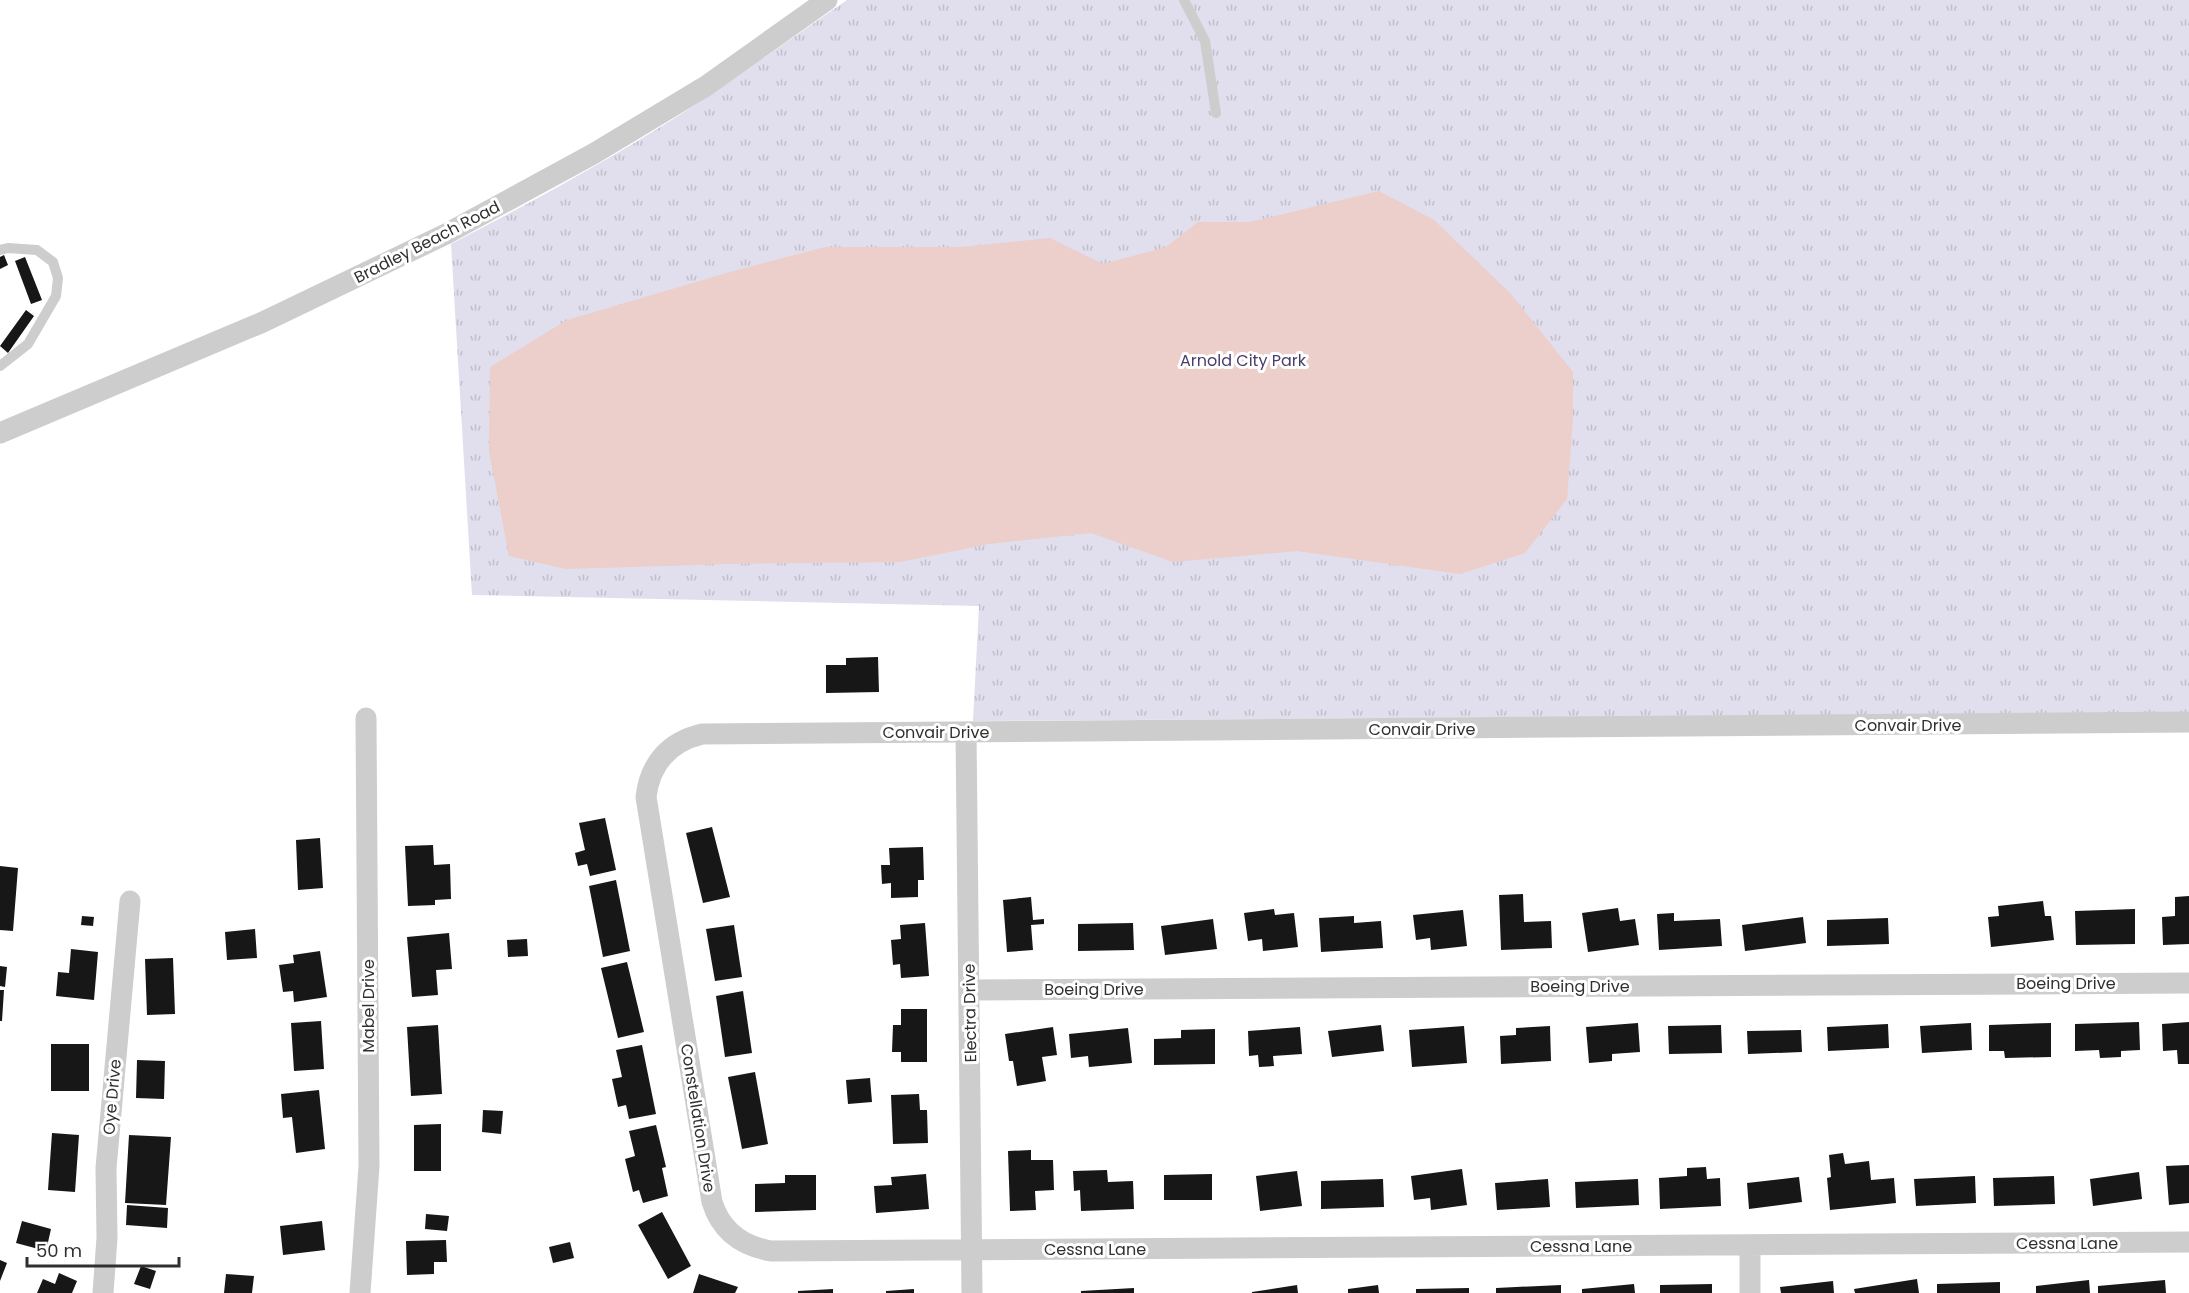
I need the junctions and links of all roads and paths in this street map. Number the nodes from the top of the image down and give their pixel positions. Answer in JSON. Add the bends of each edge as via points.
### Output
{"nodes":[{"id":1,"x":826,"y":0,"type":"edge"},
{"id":2,"x":1184,"y":0,"type":"edge"},
{"id":3,"x":1216,"y":113,"type":"dead end"},
{"id":4,"x":0,"y":250,"type":"edge"},
{"id":5,"x":0,"y":366,"type":"edge"},
{"id":6,"x":0,"y":433,"type":"edge"},
{"id":7,"x":366,"y":718,"type":"dead end"},
{"id":8,"x":2189,"y":723,"type":"edge"},
{"id":9,"x":966,"y":732,"type":"junction"},
{"id":10,"x":661,"y":757,"type":"joint"},
{"id":11,"x":130,"y":901,"type":"dead end"},
{"id":12,"x":2189,"y":982,"type":"edge"},
{"id":13,"x":970,"y":990,"type":"junction"},
{"id":14,"x":2189,"y":1242,"type":"edge"},
{"id":15,"x":1750,"y":1245,"type":"junction"},
{"id":16,"x":972,"y":1250,"type":"junction"},
{"id":17,"x":103,"y":1293,"type":"edge"},
{"id":18,"x":360,"y":1293,"type":"edge"},
{"id":19,"x":972,"y":1293,"type":"edge"},
{"id":20,"x":1750,"y":1293,"type":"edge"}],
"edges":[{"from":1,"to":6,"type":"street","name":"Bradley Beach Road","via":[[696,92],[593,154],[446,234],[263,322]]},
{"from":2,"to":3,"type":"lane","via":[[1205,41]]},
{"from":4,"to":5,"type":"lane","via":[[37,250],[52,262],[58,279],[56,296],[28,344]]},
{"from":7,"to":18,"type":"street","name":"Mabel Drive","via":[[369,1166]]},
{"from":8,"to":9,"type":"street","name":"Convair Drive"},
{"from":9,"to":10,"type":"street","name":"Convair Drive","via":[[702,734],[680,742]]},
{"from":9,"to":13,"type":"street","name":"Electra Drive"},
{"from":10,"to":16,"type":"street","name":"Constellation Drive","via":[[650,776],[646,797],[710,1191],[721,1223],[737,1239],[771,1251]]},
{"from":11,"to":17,"type":"street","name":"Oye Drive","via":[[106,1168]]},
{"from":12,"to":13,"type":"street","name":"Boeing Drive"},
{"from":13,"to":16,"type":"street","name":"Electra Drive"},
{"from":14,"to":15,"type":"street","name":"Cessna Lane"},
{"from":15,"to":16,"type":"street","name":"Cessna Lane"},
{"from":15,"to":20,"type":"street"},
{"from":16,"to":19,"type":"street","name":"Electra Drive"}]}
